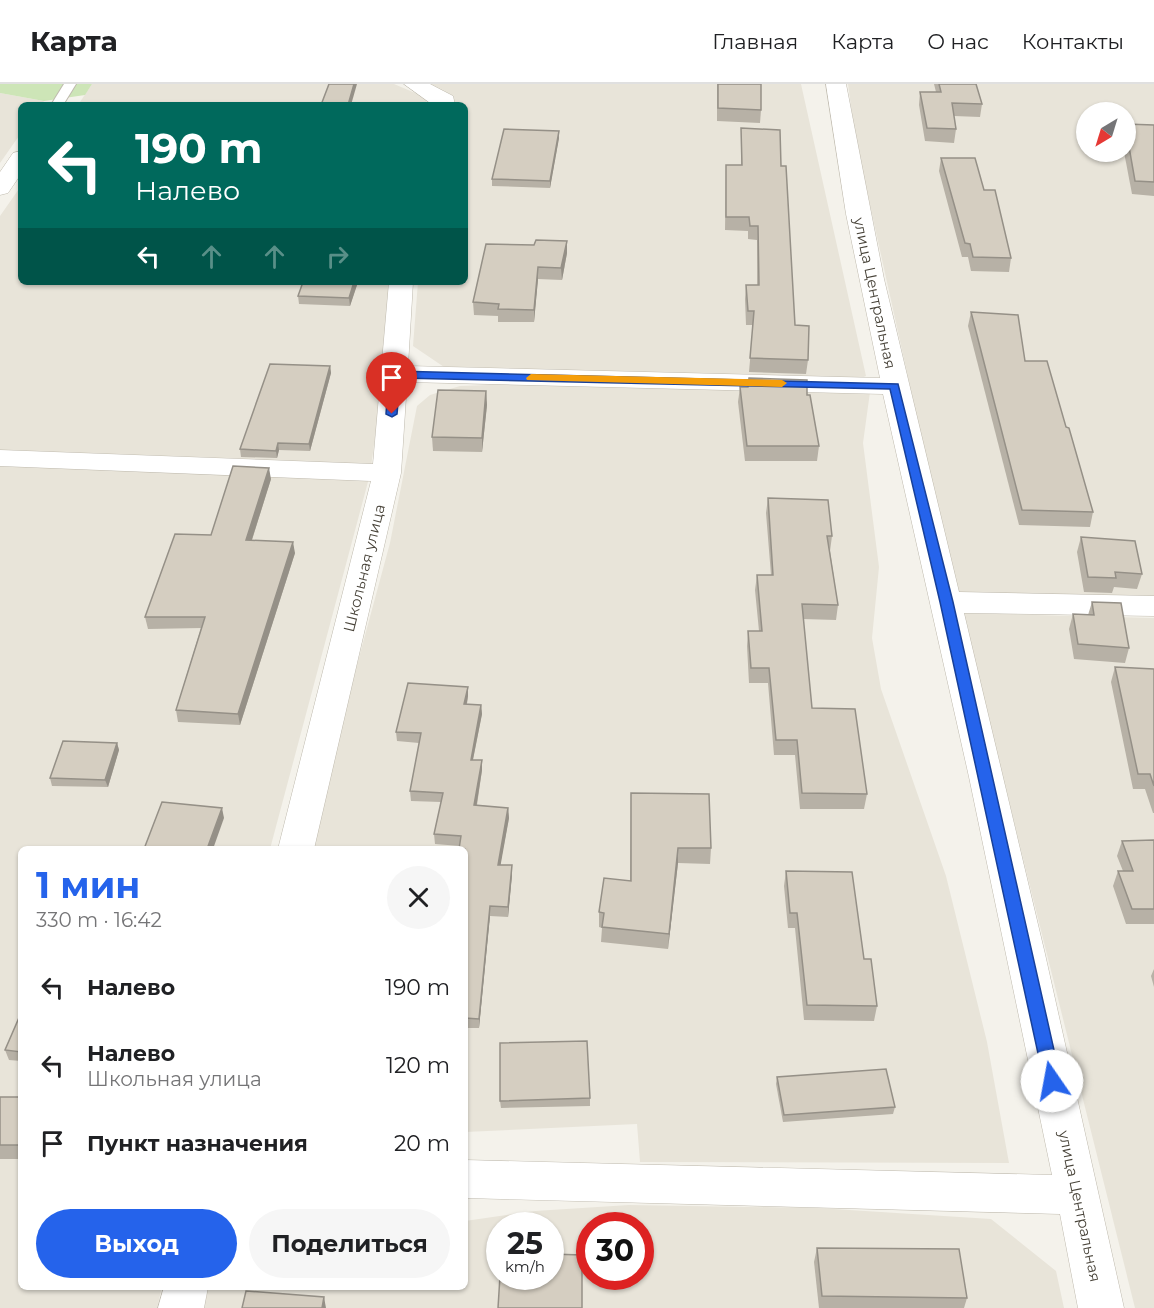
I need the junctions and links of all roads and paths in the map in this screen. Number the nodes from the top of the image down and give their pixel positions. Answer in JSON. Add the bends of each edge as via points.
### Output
{"nodes":[{"id":1,"x":70,"y":84,"type":"edge"},
{"id":2,"x":414,"y":84,"type":"edge"},
{"id":3,"x":836,"y":84,"type":"edge"},
{"id":4,"x":59,"y":102,"type":"edge"},
{"id":5,"x":445,"y":102,"type":"edge"},
{"id":6,"x":18,"y":162,"type":"edge"},
{"id":7,"x":0,"y":188,"type":"edge"},
{"id":8,"x":401,"y":285,"type":"edge"},
{"id":9,"x":394,"y":374,"type":"junction"},
{"id":10,"x":894,"y":386,"type":"junction"},
{"id":11,"x":0,"y":458,"type":"edge"},
{"id":12,"x":387,"y":474,"type":"junction"},
{"id":13,"x":946,"y":602,"type":"junction"},
{"id":14,"x":1154,"y":606,"type":"edge"},
{"id":15,"x":297,"y":846,"type":"edge"},
{"id":16,"x":468,"y":1179,"type":"edge"},
{"id":17,"x":1078,"y":1195,"type":"junction"},
{"id":18,"x":185,"y":1290,"type":"edge"},
{"id":19,"x":181,"y":1308,"type":"edge"},
{"id":20,"x":1101,"y":1308,"type":"edge"}],
"edges":[{"from":1,"to":4,"type":"lane"},
{"from":2,"to":5,"type":"street"},
{"from":3,"to":10,"type":"street","name":"улица Центральная"},
{"from":6,"to":7,"type":"street"},
{"from":8,"to":9,"type":"street","name":"Школьная улица"},
{"from":9,"to":10,"type":"street"},
{"from":9,"to":12,"type":"street","name":"Школьная улица"},
{"from":10,"to":13,"type":"street","name":"улица Центральная"},
{"from":11,"to":12,"type":"street"},
{"from":12,"to":15,"type":"street","name":"Школьная улица"},
{"from":13,"to":14,"type":"street"},
{"from":13,"to":17,"type":"street","name":"улица Центральная"},
{"from":16,"to":17,"type":"street"},
{"from":17,"to":20,"type":"street","name":"улица Центральная"},
{"from":18,"to":19,"type":"street"}]}
